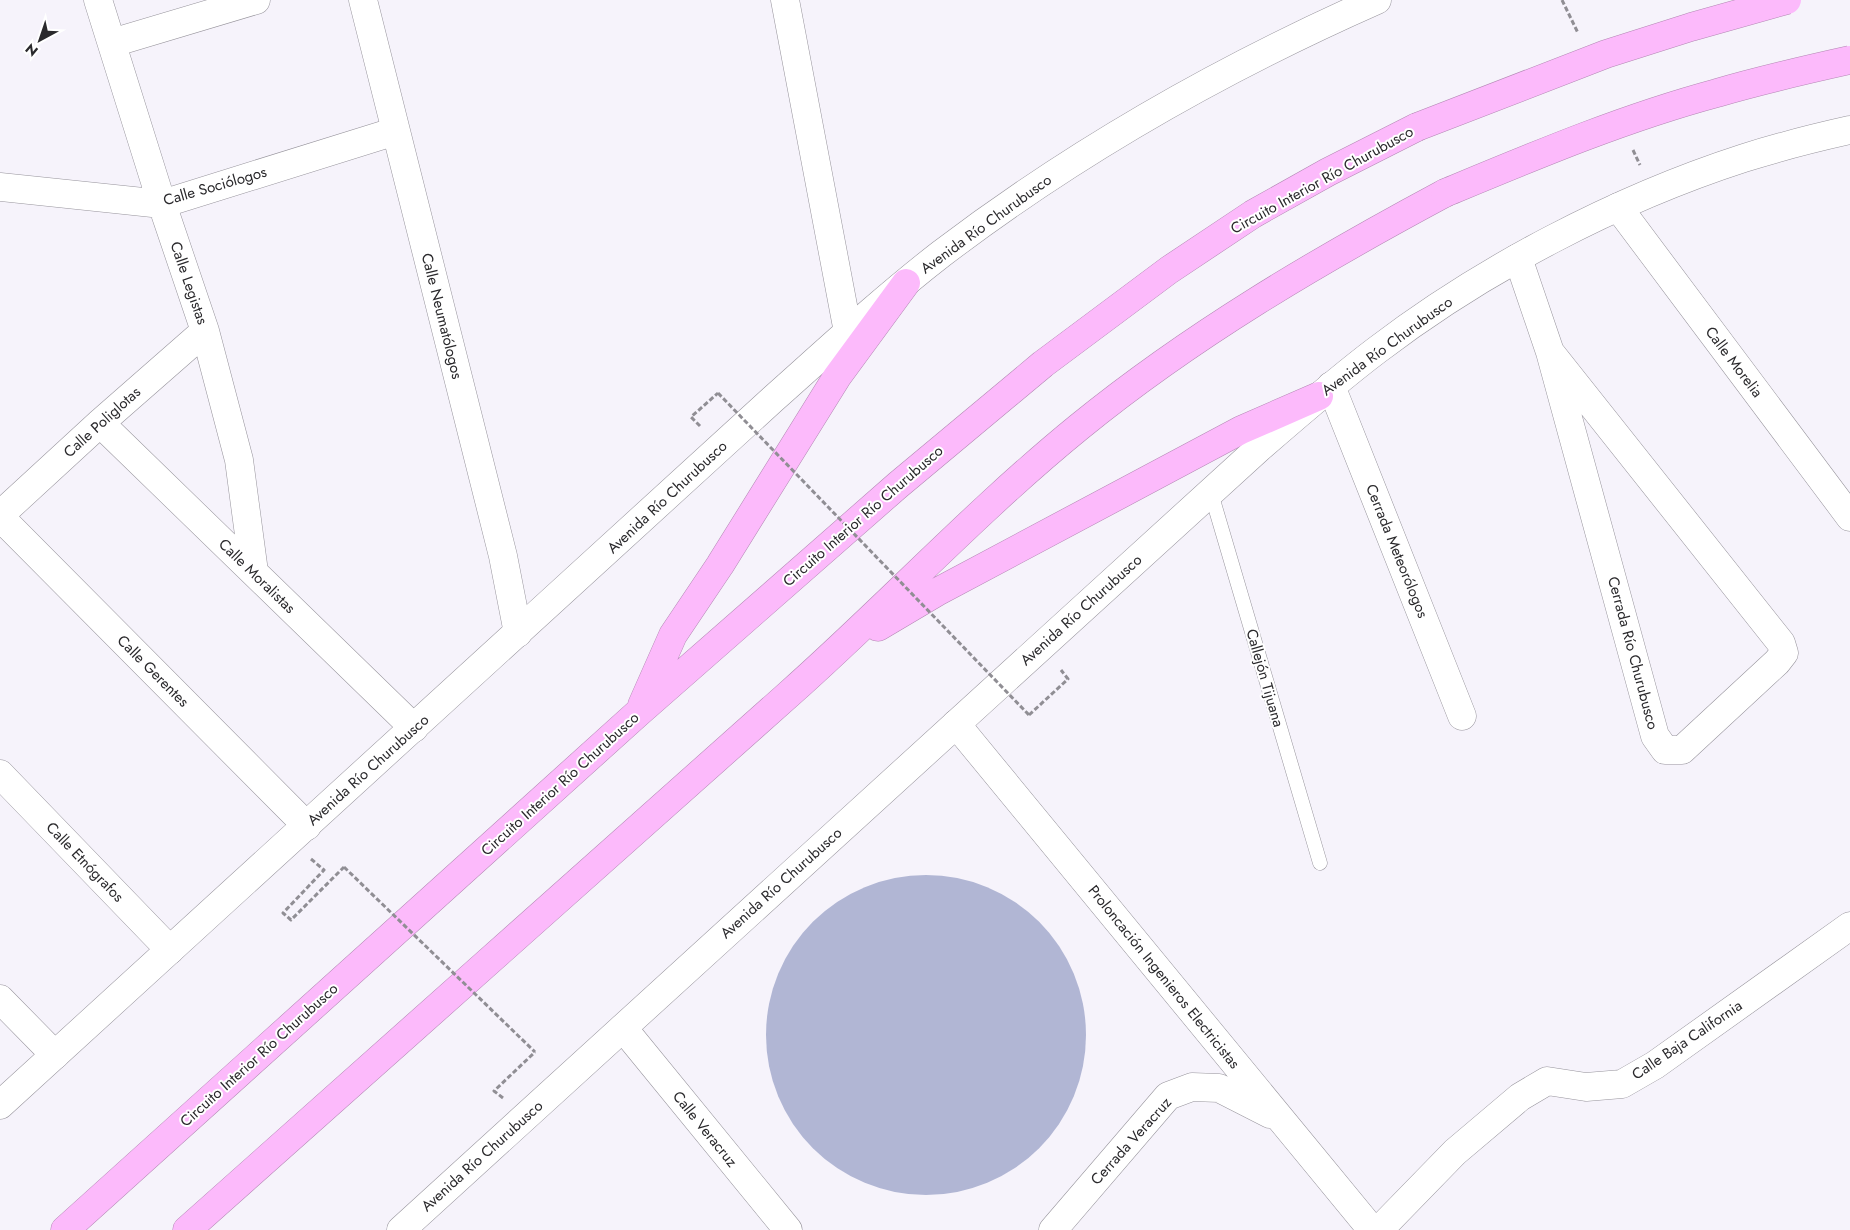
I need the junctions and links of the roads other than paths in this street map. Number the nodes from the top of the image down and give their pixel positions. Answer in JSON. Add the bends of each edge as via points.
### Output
{"nodes":[{"id":1,"x":98,"y":0,"type":"edge"},
{"id":2,"x":256,"y":0,"type":"edge"},
{"id":3,"x":363,"y":0,"type":"edge"},
{"id":4,"x":785,"y":0,"type":"edge"},
{"id":5,"x":1377,"y":0,"type":"edge"},
{"id":6,"x":1787,"y":0,"type":"edge"},
{"id":7,"x":112,"y":43,"type":"junction"},
{"id":8,"x":1850,"y":60,"type":"edge"},
{"id":9,"x":1850,"y":130,"type":"edge"},
{"id":10,"x":396,"y":131,"type":"junction"},
{"id":11,"x":0,"y":187,"type":"edge"},
{"id":12,"x":162,"y":204,"type":"junction"},
{"id":13,"x":1618,"y":207,"type":"junction"},
{"id":14,"x":1518,"y":258,"type":"junction"},
{"id":15,"x":906,"y":283,"type":"junction"},
{"id":16,"x":206,"y":330,"type":"junction"},
{"id":17,"x":848,"y":332,"type":"junction"},
{"id":18,"x":1550,"y":352,"type":"junction"},
{"id":19,"x":1325,"y":391,"type":"junction"},
{"id":20,"x":100,"y":423,"type":"junction"},
{"id":21,"x":1210,"y":492,"type":"junction"},
{"id":22,"x":0,"y":516,"type":"edge"},
{"id":23,"x":1850,"y":517,"type":"edge"},
{"id":24,"x":254,"y":572,"type":"junction"},
{"id":25,"x":518,"y":633,"type":"junction"},
{"id":26,"x":834,"y":654,"type":"junction"},
{"id":27,"x":638,"y":713,"type":"junction"},
{"id":28,"x":1462,"y":716,"type":"dead end"},
{"id":29,"x":956,"y":724,"type":"junction"},
{"id":30,"x":414,"y":728,"type":"junction"},
{"id":31,"x":0,"y":774,"type":"edge"},
{"id":32,"x":299,"y":833,"type":"junction"},
{"id":33,"x":1320,"y":863,"type":"dead end"},
{"id":34,"x":1850,"y":926,"type":"edge"},
{"id":35,"x":170,"y":950,"type":"junction"},
{"id":36,"x":0,"y":999,"type":"edge"},
{"id":37,"x":622,"y":1028,"type":"junction"},
{"id":38,"x":55,"y":1055,"type":"junction"},
{"id":39,"x":0,"y":1105,"type":"edge"},
{"id":40,"x":1279,"y":1119,"type":"junction"},
{"id":41,"x":66,"y":1230,"type":"edge"},
{"id":42,"x":187,"y":1230,"type":"edge"},
{"id":43,"x":401,"y":1230,"type":"edge"},
{"id":44,"x":788,"y":1230,"type":"edge"},
{"id":45,"x":1053,"y":1230,"type":"edge"},
{"id":46,"x":1372,"y":1230,"type":"edge"},
{"id":47,"x":1379,"y":1230,"type":"edge"}],
"edges":[{"from":1,"to":7,"type":"street","name":"Calle Legistas"},
{"from":2,"to":7,"type":"street"},
{"from":3,"to":10,"type":"street","name":"Calle Neumatólogos"},
{"from":4,"to":17,"type":"street"},
{"from":5,"to":15,"type":"street","name":"Avenida Río Churubusco","via":[[1296,37],[1091,150],[985,222]]},
{"from":6,"to":27,"type":"highway","name":"Circuito Interior Río Churubusco","bridge":true,"via":[[1606,54],[1417,127],[1253,214],[1169,270],[1043,364],[898,485]]},
{"from":7,"to":12,"type":"street","name":"Calle Legistas"},
{"from":8,"to":26,"type":"highway","bridge":true,"via":[[1716,93],[1643,116],[1446,192],[1358,240],[1245,307],[1082,424],[1023,473]]},
{"from":9,"to":13,"type":"street","name":"Avenida Río Churubusco","via":[[1743,159]]},
{"from":10,"to":12,"type":"street","name":"Calle Sociólogos"},
{"from":10,"to":25,"type":"street","name":"Calle Neumatólogos","via":[[503,556]]},
{"from":11,"to":12,"type":"street","name":"Calle Sociólogos"},
{"from":12,"to":16,"type":"street","name":"Calle Legistas"},
{"from":13,"to":14,"type":"street","name":"Avenida Río Churubusco"},
{"from":13,"to":23,"type":"street","name":"Calle Morelia"},
{"from":14,"to":18,"type":"street","name":"Cerrada Río Churubusco"},
{"from":14,"to":19,"type":"street","name":"Avenida Río Churubusco","via":[[1416,322]]},
{"from":15,"to":17,"type":"street","name":"Avenida Río Churubusco"},
{"from":15,"to":27,"type":"highway","via":[[837,377],[673,635]]},
{"from":16,"to":20,"type":"street","name":"Calle Poliglotas"},
{"from":16,"to":24,"type":"street","name":"Calle Legistas","via":[[239,460]]},
{"from":17,"to":25,"type":"street","name":"Avenida Río Churubusco"},
{"from":18,"to":18,"type":"street","name":"Cerrada Río Churubusco","via":[[1655,736],[1665,750],[1682,750],[1778,662],[1784,653],[1781,643]]},
{"from":19,"to":21,"type":"street","name":"Avenida Río Churubusco"},
{"from":19,"to":26,"type":"highway","via":[[1241,430],[946,587]]},
{"from":19,"to":28,"type":"street","name":"Cerrada Meteorólogos"},
{"from":20,"to":22,"type":"street","name":"Calle Poliglotas"},
{"from":20,"to":24,"type":"street","name":"Calle Moralistas"},
{"from":21,"to":29,"type":"street","name":"Avenida Río Churubusco"},
{"from":21,"to":33,"type":"lane","name":"Callejón Tijuana"},
{"from":22,"to":32,"type":"street","name":"Calle Gerentes"},
{"from":24,"to":30,"type":"street","name":"Calle Moralistas"},
{"from":25,"to":30,"type":"street","name":"Avenida Río Churubusco"},
{"from":26,"to":42,"type":"highway"},
{"from":27,"to":41,"type":"highway","name":"Circuito Interior Río Churubusco"},
{"from":29,"to":37,"type":"street","name":"Avenida Río Churubusco"},
{"from":29,"to":40,"type":"street","name":"Proloncación Ingenieros Electricistas"},
{"from":30,"to":32,"type":"street","name":"Avenida Río Churubusco"},
{"from":31,"to":35,"type":"street","name":"Calle Etnógrafos"},
{"from":32,"to":35,"type":"street","name":"Avenida Río Churubusco"},
{"from":34,"to":47,"type":"street","name":"Calle Baja California","via":[[1655,1065],[1622,1084],[1586,1087],[1547,1082],[1520,1097],[1455,1152]]},
{"from":35,"to":38,"type":"street","name":"Avenida Río Churubusco"},
{"from":36,"to":38,"type":"street"},
{"from":37,"to":43,"type":"street","name":"Avenida Río Churubusco"},
{"from":37,"to":44,"type":"street","name":"Calle Veracruz"},
{"from":38,"to":39,"type":"street","name":"Avenida Río Churubusco"},
{"from":40,"to":45,"type":"street","name":"Cerrada Veracruz","via":[[1219,1088],[1192,1087],[1168,1096]]},
{"from":40,"to":46,"type":"street","name":"Proloncación Ingenieros Electricistas"}]}
